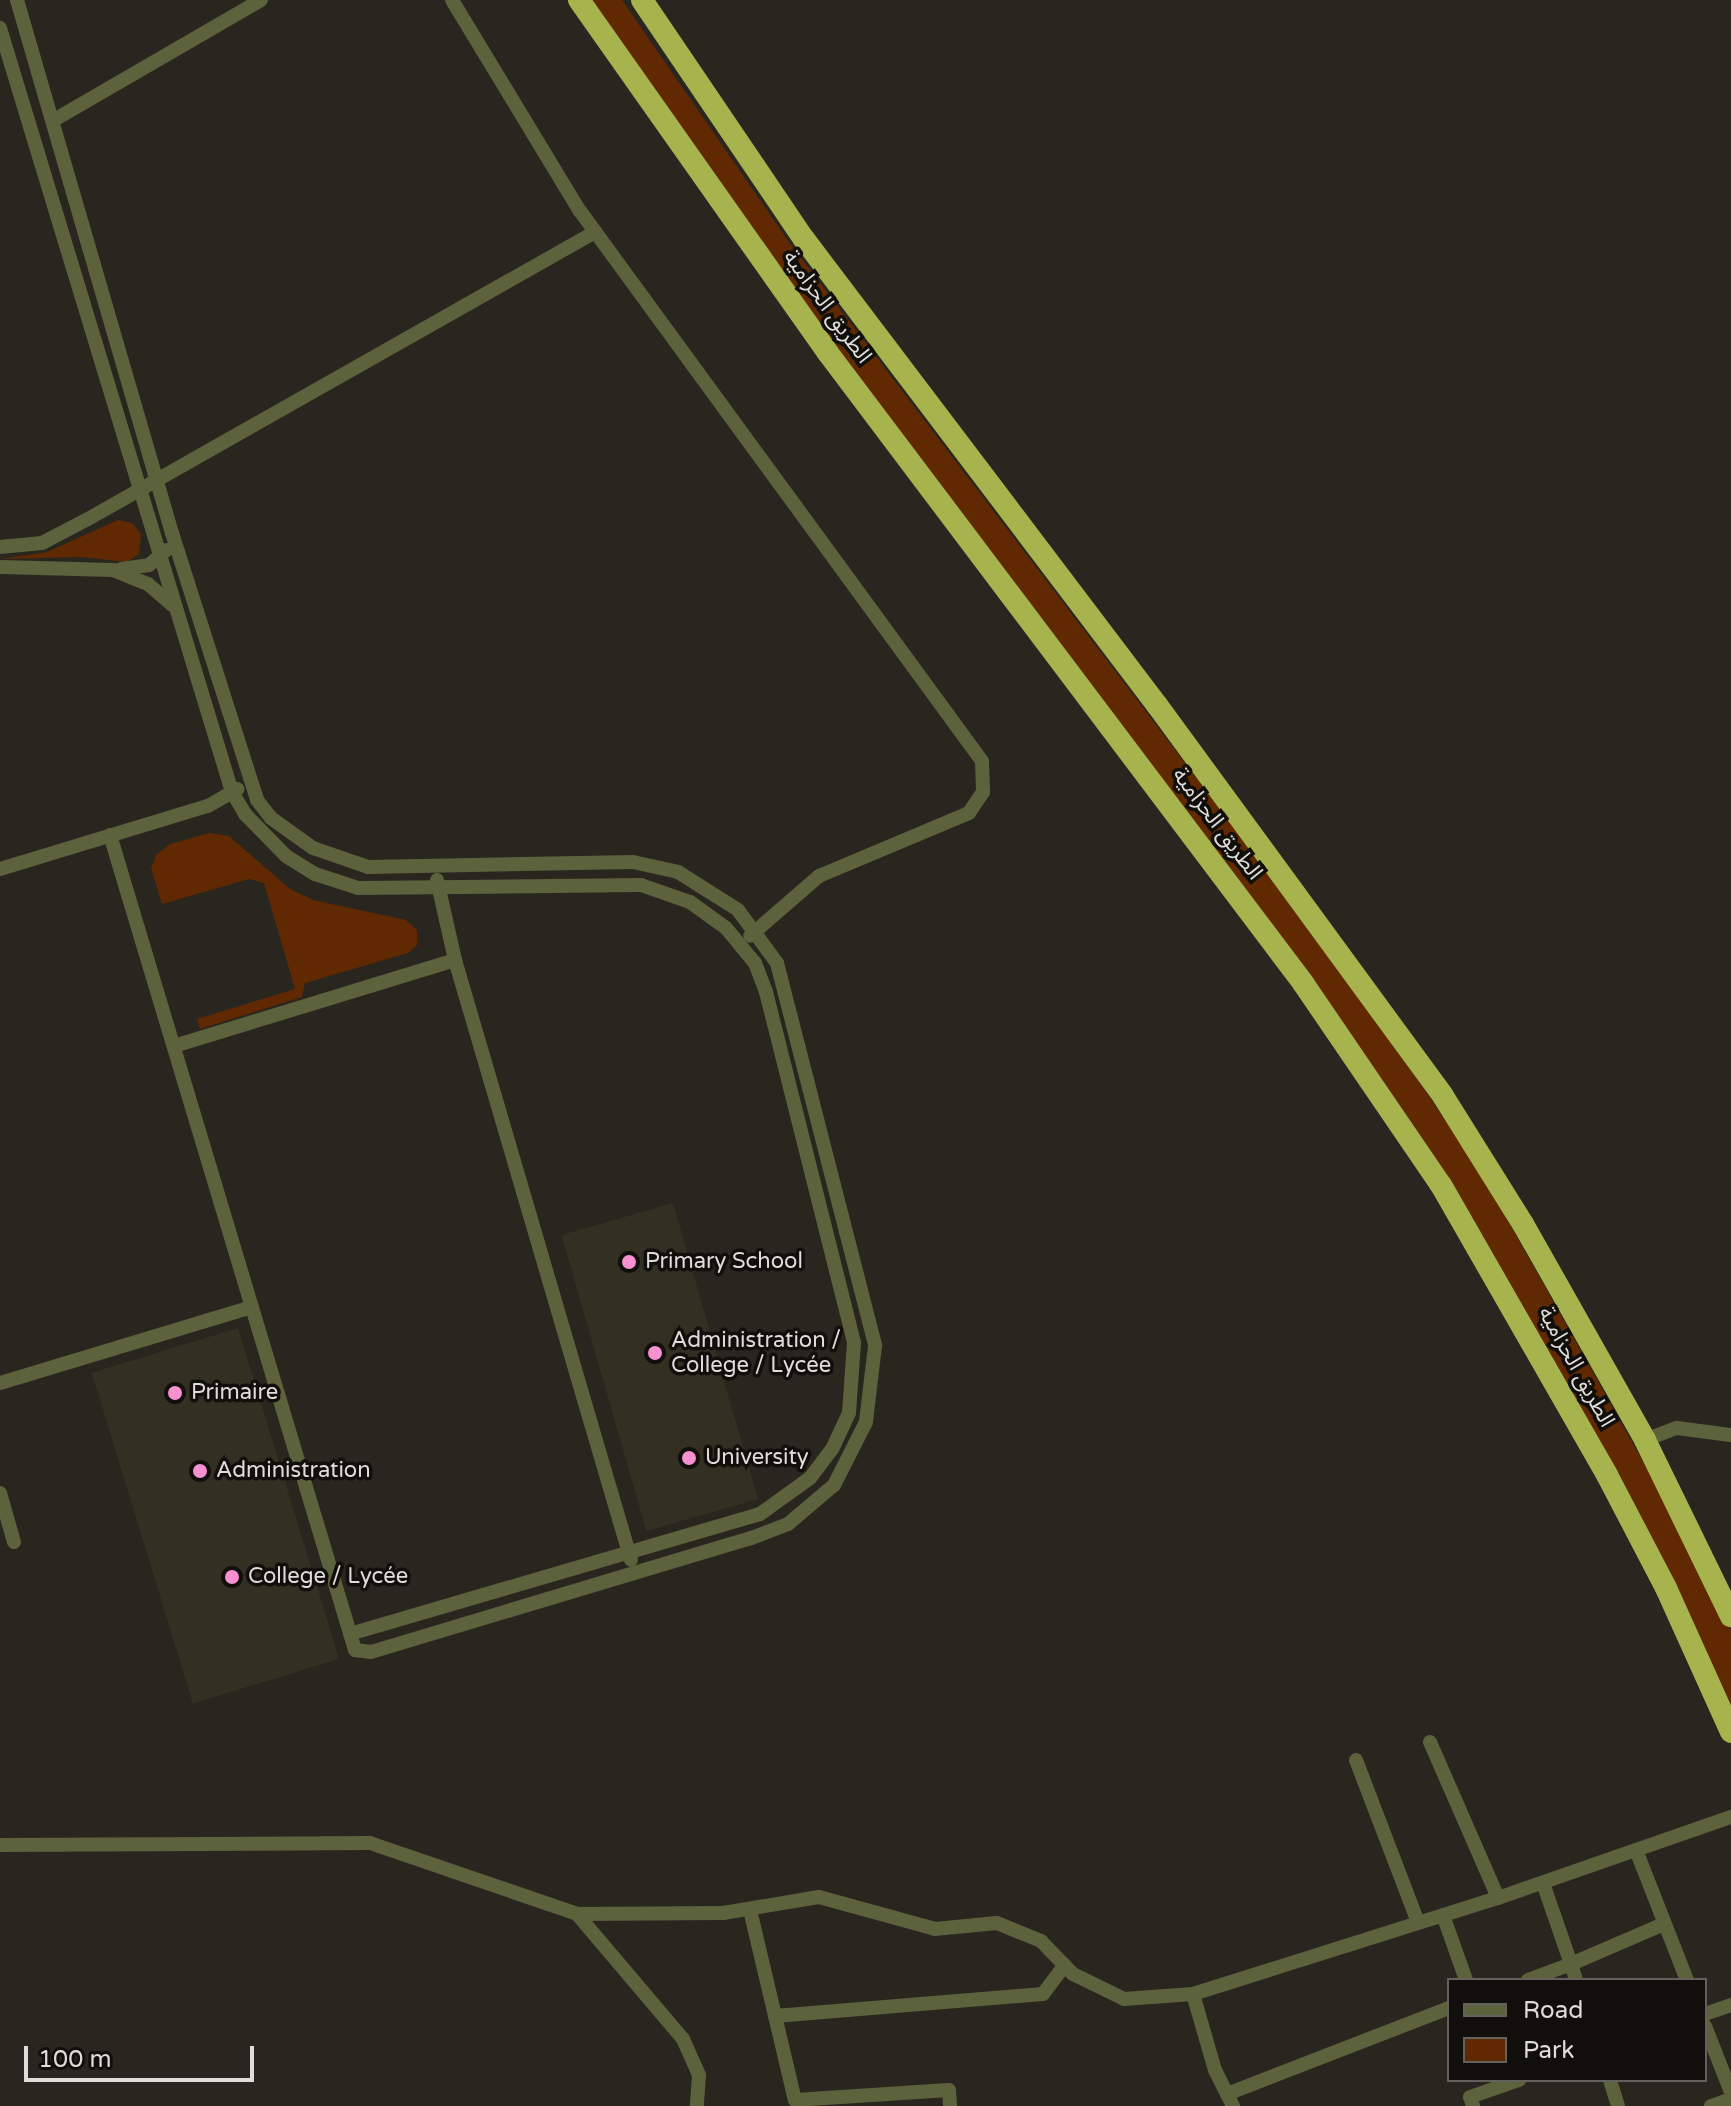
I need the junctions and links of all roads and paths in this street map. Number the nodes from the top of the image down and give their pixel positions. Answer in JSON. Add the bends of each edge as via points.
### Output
{"nodes":[{"id":1,"x":17,"y":0,"type":"edge"},
{"id":2,"x":261,"y":0,"type":"edge"},
{"id":3,"x":452,"y":0,"type":"edge"},
{"id":4,"x":579,"y":0,"type":"edge"},
{"id":5,"x":642,"y":0,"type":"edge"},
{"id":6,"x":0,"y":28,"type":"edge"},
{"id":7,"x":54,"y":120,"type":"junction"},
{"id":8,"x":595,"y":232,"type":"junction"},
{"id":9,"x":157,"y":478,"type":"junction"},
{"id":10,"x":140,"y":486,"type":"junction"},
{"id":11,"x":172,"y":533,"type":"junction"},
{"id":12,"x":0,"y":547,"type":"edge"},
{"id":13,"x":161,"y":557,"type":"junction"},
{"id":14,"x":0,"y":567,"type":"edge"},
{"id":15,"x":113,"y":570,"type":"junction"},
{"id":16,"x":177,"y":610,"type":"junction"},
{"id":17,"x":247,"y":782,"type":"junction"},
{"id":18,"x":232,"y":792,"type":"junction"},
{"id":19,"x":110,"y":835,"type":"junction"},
{"id":20,"x":435,"y":868,"type":"junction"},
{"id":21,"x":0,"y":869,"type":"edge"},
{"id":22,"x":438,"y":886,"type":"junction"},
{"id":23,"x":756,"y":931,"type":"junction"},
{"id":24,"x":742,"y":943,"type":"junction"},
{"id":25,"x":455,"y":960,"type":"junction"},
{"id":26,"x":174,"y":1046,"type":"junction"},
{"id":27,"x":252,"y":1307,"type":"junction"},
{"id":28,"x":0,"y":1383,"type":"edge"},
{"id":29,"x":1731,"y":1424,"type":"edge"},
{"id":30,"x":1714,"y":1432,"type":"junction"},
{"id":31,"x":1731,"y":1435,"type":"edge"},
{"id":32,"x":1645,"y":1440,"type":"junction"},
{"id":33,"x":0,"y":1493,"type":"edge"},
{"id":34,"x":4,"y":1519,"type":"edge"},
{"id":35,"x":14,"y":1542,"type":"dead end"},
{"id":36,"x":629,"y":1553,"type":"junction"},
{"id":37,"x":634,"y":1572,"type":"junction"},
{"id":38,"x":1731,"y":1616,"type":"edge"},
{"id":39,"x":350,"y":1634,"type":"junction"},
{"id":40,"x":1731,"y":1732,"type":"edge"},
{"id":41,"x":1430,"y":1742,"type":"dead end"},
{"id":42,"x":1356,"y":1760,"type":"dead end"},
{"id":43,"x":1731,"y":1817,"type":"edge"},
{"id":44,"x":0,"y":1845,"type":"edge"},
{"id":45,"x":1636,"y":1850,"type":"junction"},
{"id":46,"x":1543,"y":1883,"type":"junction"},
{"id":47,"x":1498,"y":1898,"type":"junction"},
{"id":48,"x":750,"y":1910,"type":"junction"},
{"id":49,"x":577,"y":1914,"type":"junction"},
{"id":50,"x":1443,"y":1915,"type":"junction"},
{"id":51,"x":1418,"y":1922,"type":"junction"},
{"id":52,"x":1664,"y":1924,"type":"junction"},
{"id":53,"x":1571,"y":1964,"type":"junction"},
{"id":54,"x":1065,"y":1965,"type":"junction"},
{"id":55,"x":1465,"y":1978,"type":"edge"},
{"id":56,"x":1533,"y":1978,"type":"edge"},
{"id":57,"x":1575,"y":1978,"type":"edge"},
{"id":58,"x":1686,"y":1978,"type":"edge"},
{"id":59,"x":1193,"y":1994,"type":"junction"},
{"id":60,"x":1731,"y":2005,"type":"edge"},
{"id":61,"x":1447,"y":2009,"type":"edge"},
{"id":62,"x":1707,"y":2013,"type":"edge"},
{"id":63,"x":775,"y":2016,"type":"junction"},
{"id":64,"x":1707,"y":2031,"type":"edge"},
{"id":65,"x":1513,"y":2082,"type":"edge"},
{"id":66,"x":1611,"y":2082,"type":"edge"},
{"id":67,"x":1731,"y":2092,"type":"edge"},
{"id":68,"x":1731,"y":2099,"type":"edge"},
{"id":69,"x":1230,"y":2100,"type":"edge"},
{"id":70,"x":697,"y":2106,"type":"edge"},
{"id":71,"x":950,"y":2106,"type":"edge"},
{"id":72,"x":1473,"y":2106,"type":"edge"},
{"id":73,"x":1618,"y":2106,"type":"edge"},
{"id":74,"x":1711,"y":2106,"type":"edge"}],
"edges":[{"from":1,"to":7,"type":"street"},
{"from":2,"to":7,"type":"street"},
{"from":3,"to":8,"type":"street"},
{"from":4,"to":40,"type":"highway","name":"الطريق الحزامية","via":[[828,353],[1294,970],[1441,1185],[1607,1475],[1666,1588]]},
{"from":5,"to":32,"type":"highway","name":"الطريق الحزامية","via":[[804,239],[1157,705],[1443,1096],[1523,1224]]},
{"from":6,"to":10,"type":"street"},
{"from":7,"to":9,"type":"street"},
{"from":8,"to":9,"type":"street"},
{"from":8,"to":23,"type":"street","via":[[691,368],[843,565],[982,761],[986,778],[969,813],[819,876]]},
{"from":9,"to":10,"type":"street"},
{"from":9,"to":11,"type":"street"},
{"from":10,"to":12,"type":"street","via":[[42,543]]},
{"from":10,"to":13,"type":"street"},
{"from":11,"to":13,"type":"street"},
{"from":11,"to":17,"type":"street"},
{"from":13,"to":15,"type":"street","via":[[136,569]]},
{"from":13,"to":16,"type":"street"},
{"from":14,"to":15,"type":"street"},
{"from":15,"to":16,"type":"street","via":[[148,584]]},
{"from":16,"to":18,"type":"street"},
{"from":17,"to":18,"type":"street"},
{"from":17,"to":20,"type":"street","via":[[271,818],[337,860],[368,867]]},
{"from":18,"to":19,"type":"street","via":[[208,806]]},
{"from":18,"to":22,"type":"street","via":[[262,833],[315,874],[358,888]]},
{"from":19,"to":21,"type":"street"},
{"from":19,"to":26,"type":"street"},
{"from":20,"to":22,"type":"street"},
{"from":20,"to":23,"type":"street","via":[[633,862],[656,866],[720,896]]},
{"from":22,"to":24,"type":"street","via":[[641,885],[690,902]]},
{"from":22,"to":25,"type":"street"},
{"from":23,"to":24,"type":"street"},
{"from":23,"to":37,"type":"street","via":[[785,985],[870,1323],[873,1393],[854,1452],[817,1503],[788,1524],[751,1538]]},
{"from":24,"to":36,"type":"street","via":[[766,992],[854,1343],[853,1393],[832,1449],[788,1497],[727,1527]]},
{"from":25,"to":26,"type":"street"},
{"from":25,"to":36,"type":"street"},
{"from":26,"to":27,"type":"street"},
{"from":27,"to":28,"type":"street"},
{"from":27,"to":39,"type":"street"},
{"from":29,"to":30,"type":"street"},
{"from":30,"to":31,"type":"street"},
{"from":30,"to":32,"type":"street","via":[[1677,1428]]},
{"from":32,"to":38,"type":"highway","name":"الطريق الحزامية"},
{"from":33,"to":34,"type":"street"},
{"from":34,"to":35,"type":"street"},
{"from":36,"to":37,"type":"street"},
{"from":36,"to":39,"type":"street"},
{"from":37,"to":39,"type":"street","via":[[371,1652],[355,1650]]},
{"from":41,"to":47,"type":"street"},
{"from":42,"to":51,"type":"street"},
{"from":43,"to":45,"type":"street"},
{"from":44,"to":49,"type":"street","via":[[211,1848],[370,1843]]},
{"from":45,"to":46,"type":"street"},
{"from":45,"to":52,"type":"street"},
{"from":46,"to":47,"type":"street"},
{"from":46,"to":53,"type":"street"},
{"from":47,"to":50,"type":"street"},
{"from":48,"to":49,"type":"street"},
{"from":48,"to":54,"type":"street","via":[[819,1897],[935,1929],[997,1923],[1041,1941]]},
{"from":48,"to":63,"type":"street"},
{"from":49,"to":70,"type":"street","via":[[683,2039],[699,2075]]},
{"from":50,"to":51,"type":"street"},
{"from":50,"to":55,"type":"street"},
{"from":51,"to":59,"type":"street"},
{"from":52,"to":53,"type":"street"},
{"from":52,"to":58,"type":"street"},
{"from":53,"to":56,"type":"street"},
{"from":53,"to":57,"type":"street"},
{"from":54,"to":59,"type":"street","via":[[1124,1999]]},
{"from":54,"to":63,"type":"street","via":[[1043,1994]]},
{"from":59,"to":69,"type":"street"},
{"from":60,"to":62,"type":"street"},
{"from":61,"to":69,"type":"street"},
{"from":63,"to":71,"type":"street","via":[[795,2100],[949,2090]]},
{"from":64,"to":67,"type":"street"},
{"from":65,"to":72,"type":"street","via":[[1470,2097]]},
{"from":66,"to":73,"type":"street"},
{"from":68,"to":74,"type":"street"}]}
